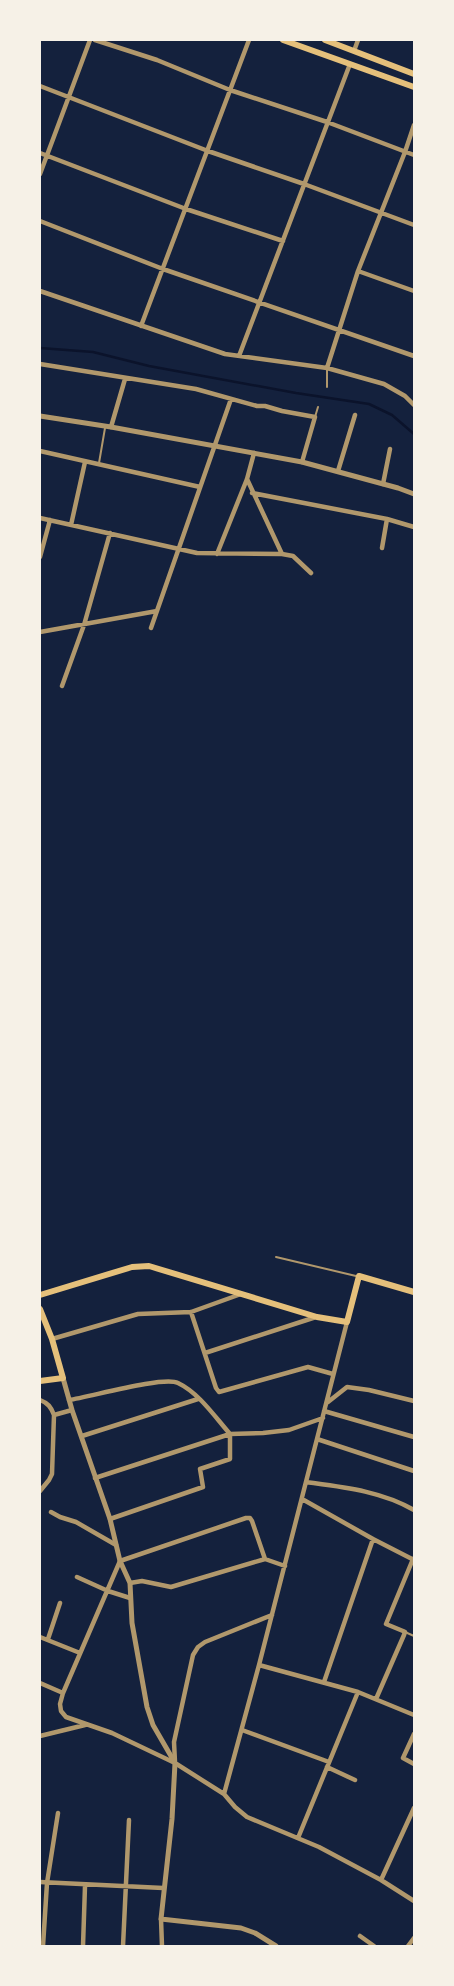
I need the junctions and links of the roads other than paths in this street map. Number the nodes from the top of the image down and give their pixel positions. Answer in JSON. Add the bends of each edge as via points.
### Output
{"nodes":[{"id":1,"x":90,"y":40,"type":"edge"},
{"id":2,"x":95,"y":40,"type":"edge"},
{"id":3,"x":248,"y":40,"type":"edge"},
{"id":4,"x":283,"y":40,"type":"edge"},
{"id":5,"x":325,"y":40,"type":"edge"},
{"id":6,"x":358,"y":40,"type":"edge"},
{"id":7,"x":354,"y":51,"type":"junction"},
{"id":8,"x":350,"y":64,"type":"junction"},
{"id":9,"x":414,"y":74,"type":"edge"},
{"id":10,"x":40,"y":86,"type":"edge"},
{"id":11,"x":414,"y":87,"type":"edge"},
{"id":12,"x":230,"y":90,"type":"junction"},
{"id":13,"x":69,"y":97,"type":"junction"},
{"id":14,"x":328,"y":122,"type":"junction"},
{"id":15,"x":414,"y":125,"type":"edge"},
{"id":16,"x":208,"y":151,"type":"junction"},
{"id":17,"x":406,"y":152,"type":"junction"},
{"id":18,"x":40,"y":153,"type":"edge"},
{"id":19,"x":414,"y":155,"type":"edge"},
{"id":20,"x":47,"y":156,"type":"junction"},
{"id":21,"x":40,"y":174,"type":"edge"},
{"id":22,"x":304,"y":184,"type":"junction"},
{"id":23,"x":186,"y":209,"type":"junction"},
{"id":24,"x":381,"y":213,"type":"junction"},
{"id":25,"x":40,"y":222,"type":"edge"},
{"id":26,"x":414,"y":225,"type":"edge"},
{"id":27,"x":283,"y":241,"type":"junction"},
{"id":28,"x":163,"y":268,"type":"junction"},
{"id":29,"x":358,"y":271,"type":"junction"},
{"id":30,"x":40,"y":290,"type":"edge"},
{"id":31,"x":414,"y":291,"type":"edge"},
{"id":32,"x":260,"y":303,"type":"junction"},
{"id":33,"x":141,"y":326,"type":"junction"},
{"id":34,"x":338,"y":330,"type":"junction"},
{"id":35,"x":239,"y":356,"type":"junction"},
{"id":36,"x":414,"y":356,"type":"edge"},
{"id":37,"x":40,"y":364,"type":"edge"},
{"id":38,"x":327,"y":368,"type":"junction"},
{"id":39,"x":125,"y":378,"type":"junction"},
{"id":40,"x":327,"y":387,"type":"dead end"},
{"id":41,"x":231,"y":399,"type":"junction"},
{"id":42,"x":414,"y":404,"type":"edge"},
{"id":43,"x":318,"y":407,"type":"dead end"},
{"id":44,"x":355,"y":415,"type":"dead end"},
{"id":45,"x":40,"y":416,"type":"edge"},
{"id":46,"x":315,"y":417,"type":"junction"},
{"id":47,"x":108,"y":426,"type":"junction"},
{"id":48,"x":215,"y":445,"type":"junction"},
{"id":49,"x":390,"y":449,"type":"dead end"},
{"id":50,"x":40,"y":451,"type":"edge"},
{"id":51,"x":254,"y":453,"type":"junction"},
{"id":52,"x":85,"y":462,"type":"junction"},
{"id":53,"x":302,"y":462,"type":"junction"},
{"id":54,"x":99,"y":464,"type":"junction"},
{"id":55,"x":338,"y":472,"type":"junction"},
{"id":56,"x":247,"y":479,"type":"junction"},
{"id":57,"x":383,"y":484,"type":"junction"},
{"id":58,"x":200,"y":487,"type":"junction"},
{"id":59,"x":252,"y":493,"type":"junction"},
{"id":60,"x":414,"y":494,"type":"edge"},
{"id":61,"x":40,"y":518,"type":"edge"},
{"id":62,"x":387,"y":519,"type":"junction"},
{"id":63,"x":50,"y":520,"type":"junction"},
{"id":64,"x":71,"y":526,"type":"junction"},
{"id":65,"x":414,"y":527,"type":"edge"},
{"id":66,"x":110,"y":533,"type":"junction"},
{"id":67,"x":179,"y":548,"type":"junction"},
{"id":68,"x":382,"y":548,"type":"dead end"},
{"id":69,"x":217,"y":554,"type":"junction"},
{"id":70,"x":282,"y":554,"type":"junction"},
{"id":71,"x":40,"y":557,"type":"edge"},
{"id":72,"x":311,"y":573,"type":"dead end"},
{"id":73,"x":157,"y":611,"type":"junction"},
{"id":74,"x":84,"y":625,"type":"junction"},
{"id":75,"x":151,"y":628,"type":"dead end"},
{"id":76,"x":40,"y":632,"type":"edge"},
{"id":77,"x":62,"y":686,"type":"dead end"},
{"id":78,"x":276,"y":1257,"type":"dead end"},
{"id":79,"x":359,"y":1276,"type":"junction"},
{"id":80,"x":414,"y":1292,"type":"edge"},
{"id":81,"x":242,"y":1294,"type":"junction"},
{"id":82,"x":40,"y":1295,"type":"edge"},
{"id":83,"x":40,"y":1309,"type":"edge"},
{"id":84,"x":191,"y":1312,"type":"junction"},
{"id":85,"x":317,"y":1316,"type":"junction"},
{"id":86,"x":347,"y":1322,"type":"junction"},
{"id":87,"x":52,"y":1338,"type":"junction"},
{"id":88,"x":205,"y":1353,"type":"junction"},
{"id":89,"x":333,"y":1374,"type":"junction"},
{"id":90,"x":40,"y":1381,"type":"edge"},
{"id":91,"x":64,"y":1382,"type":"junction"},
{"id":92,"x":69,"y":1399,"type":"junction"},
{"id":93,"x":198,"y":1399,"type":"junction"},
{"id":94,"x":40,"y":1400,"type":"edge"},
{"id":95,"x":414,"y":1401,"type":"edge"},
{"id":96,"x":327,"y":1403,"type":"junction"},
{"id":97,"x":72,"y":1410,"type":"junction"},
{"id":98,"x":324,"y":1411,"type":"junction"},
{"id":99,"x":54,"y":1415,"type":"junction"},
{"id":100,"x":322,"y":1418,"type":"junction"},
{"id":101,"x":230,"y":1434,"type":"junction"},
{"id":102,"x":82,"y":1436,"type":"junction"},
{"id":103,"x":414,"y":1437,"type":"edge"},
{"id":104,"x":317,"y":1439,"type":"junction"},
{"id":105,"x":414,"y":1471,"type":"edge"},
{"id":106,"x":95,"y":1478,"type":"junction"},
{"id":107,"x":306,"y":1482,"type":"junction"},
{"id":108,"x":40,"y":1491,"type":"edge"},
{"id":109,"x":302,"y":1499,"type":"junction"},
{"id":110,"x":414,"y":1510,"type":"edge"},
{"id":111,"x":51,"y":1512,"type":"dead end"},
{"id":112,"x":110,"y":1519,"type":"junction"},
{"id":113,"x":373,"y":1540,"type":"junction"},
{"id":114,"x":116,"y":1545,"type":"junction"},
{"id":115,"x":265,"y":1559,"type":"junction"},
{"id":116,"x":414,"y":1559,"type":"edge"},
{"id":117,"x":120,"y":1561,"type":"junction"},
{"id":118,"x":285,"y":1566,"type":"junction"},
{"id":119,"x":77,"y":1577,"type":"dead end"},
{"id":120,"x":130,"y":1582,"type":"junction"},
{"id":121,"x":108,"y":1591,"type":"junction"},
{"id":122,"x":130,"y":1598,"type":"junction"},
{"id":123,"x":60,"y":1603,"type":"dead end"},
{"id":124,"x":272,"y":1616,"type":"junction"},
{"id":125,"x":405,"y":1632,"type":"junction"},
{"id":126,"x":40,"y":1636,"type":"edge"},
{"id":127,"x":414,"y":1636,"type":"edge"},
{"id":128,"x":48,"y":1639,"type":"junction"},
{"id":129,"x":80,"y":1652,"type":"junction"},
{"id":130,"x":259,"y":1665,"type":"junction"},
{"id":131,"x":324,"y":1682,"type":"junction"},
{"id":132,"x":40,"y":1683,"type":"edge"},
{"id":133,"x":358,"y":1692,"type":"junction"},
{"id":134,"x":63,"y":1693,"type":"junction"},
{"id":135,"x":376,"y":1699,"type":"junction"},
{"id":136,"x":413,"y":1713,"type":"edge"},
{"id":137,"x":86,"y":1725,"type":"junction"},
{"id":138,"x":242,"y":1730,"type":"junction"},
{"id":139,"x":414,"y":1734,"type":"edge"},
{"id":140,"x":40,"y":1736,"type":"edge"},
{"id":141,"x":175,"y":1763,"type":"junction"},
{"id":142,"x":328,"y":1764,"type":"junction"},
{"id":143,"x":414,"y":1764,"type":"edge"},
{"id":144,"x":355,"y":1780,"type":"dead end"},
{"id":145,"x":224,"y":1794,"type":"junction"},
{"id":146,"x":414,"y":1809,"type":"edge"},
{"id":147,"x":58,"y":1813,"type":"dead end"},
{"id":148,"x":129,"y":1820,"type":"dead end"},
{"id":149,"x":300,"y":1838,"type":"junction"},
{"id":150,"x":381,"y":1880,"type":"junction"},
{"id":151,"x":40,"y":1882,"type":"edge"},
{"id":152,"x":47,"y":1883,"type":"junction"},
{"id":153,"x":85,"y":1886,"type":"junction"},
{"id":154,"x":125,"y":1886,"type":"junction"},
{"id":155,"x":163,"y":1888,"type":"junction"},
{"id":156,"x":414,"y":1901,"type":"edge"},
{"id":157,"x":42,"y":1918,"type":"edge"},
{"id":158,"x":161,"y":1919,"type":"junction"},
{"id":159,"x":360,"y":1936,"type":"dead end"},
{"id":160,"x":414,"y":1938,"type":"edge"},
{"id":161,"x":274,"y":1945,"type":"edge"},
{"id":162,"x":43,"y":1946,"type":"edge"},
{"id":163,"x":83,"y":1946,"type":"edge"},
{"id":164,"x":123,"y":1946,"type":"edge"},
{"id":165,"x":162,"y":1946,"type":"edge"},
{"id":166,"x":374,"y":1946,"type":"edge"},
{"id":167,"x":408,"y":1946,"type":"edge"}],
"edges":[{"from":1,"to":13,"type":"street"},
{"from":2,"to":12,"type":"street","via":[[157,60]]},
{"from":3,"to":12,"type":"street"},
{"from":4,"to":8,"type":"main road"},
{"from":5,"to":7,"type":"main road"},
{"from":6,"to":7,"type":"street"},
{"from":7,"to":9,"type":"main road"},
{"from":8,"to":11,"type":"main road"},
{"from":8,"to":14,"type":"street"},
{"from":10,"to":13,"type":"street"},
{"from":12,"to":14,"type":"street"},
{"from":12,"to":16,"type":"street"},
{"from":13,"to":16,"type":"street"},
{"from":13,"to":20,"type":"street"},
{"from":14,"to":17,"type":"street"},
{"from":14,"to":22,"type":"street"},
{"from":15,"to":17,"type":"street"},
{"from":16,"to":22,"type":"street"},
{"from":16,"to":23,"type":"street"},
{"from":17,"to":19,"type":"street"},
{"from":17,"to":24,"type":"street"},
{"from":18,"to":20,"type":"street"},
{"from":20,"to":21,"type":"street"},
{"from":20,"to":23,"type":"street"},
{"from":22,"to":24,"type":"street"},
{"from":22,"to":27,"type":"street"},
{"from":23,"to":27,"type":"street"},
{"from":23,"to":28,"type":"street"},
{"from":24,"to":26,"type":"street"},
{"from":24,"to":29,"type":"street"},
{"from":25,"to":28,"type":"street"},
{"from":27,"to":32,"type":"street"},
{"from":28,"to":32,"type":"street"},
{"from":28,"to":33,"type":"street"},
{"from":29,"to":31,"type":"street"},
{"from":29,"to":34,"type":"street"},
{"from":30,"to":33,"type":"street"},
{"from":32,"to":34,"type":"street"},
{"from":32,"to":35,"type":"street"},
{"from":33,"to":35,"type":"street"},
{"from":34,"to":36,"type":"street"},
{"from":34,"to":38,"type":"street"},
{"from":35,"to":38,"type":"street"},
{"from":37,"to":39,"type":"street"},
{"from":38,"to":40,"type":"lane"},
{"from":38,"to":42,"type":"street","via":[[384,384]]},
{"from":39,"to":41,"type":"street","via":[[196,389]]},
{"from":39,"to":47,"type":"street"},
{"from":41,"to":46,"type":"street"},
{"from":41,"to":48,"type":"street"},
{"from":43,"to":46,"type":"lane"},
{"from":44,"to":55,"type":"street"},
{"from":45,"to":47,"type":"street"},
{"from":46,"to":53,"type":"street"},
{"from":47,"to":48,"type":"street"},
{"from":47,"to":54,"type":"lane"},
{"from":48,"to":51,"type":"street"},
{"from":48,"to":58,"type":"street"},
{"from":49,"to":57,"type":"street"},
{"from":50,"to":52,"type":"street"},
{"from":51,"to":53,"type":"street"},
{"from":51,"to":56,"type":"street"},
{"from":52,"to":54,"type":"street"},
{"from":52,"to":64,"type":"street"},
{"from":53,"to":55,"type":"street"},
{"from":54,"to":58,"type":"street"},
{"from":55,"to":57,"type":"street"},
{"from":56,"to":59,"type":"street"},
{"from":56,"to":69,"type":"street"},
{"from":57,"to":60,"type":"street"},
{"from":58,"to":67,"type":"street"},
{"from":59,"to":62,"type":"street"},
{"from":59,"to":70,"type":"street"},
{"from":61,"to":63,"type":"street"},
{"from":62,"to":65,"type":"street"},
{"from":62,"to":68,"type":"street"},
{"from":63,"to":64,"type":"street"},
{"from":63,"to":71,"type":"street"},
{"from":64,"to":66,"type":"street"},
{"from":66,"to":67,"type":"street"},
{"from":66,"to":74,"type":"street"},
{"from":67,"to":69,"type":"street"},
{"from":67,"to":73,"type":"street"},
{"from":69,"to":70,"type":"street"},
{"from":70,"to":72,"type":"street","via":[[293,556]]},
{"from":73,"to":74,"type":"street"},
{"from":73,"to":75,"type":"street"},
{"from":74,"to":76,"type":"street"},
{"from":74,"to":77,"type":"street"},
{"from":78,"to":79,"type":"lane"},
{"from":79,"to":80,"type":"main road"},
{"from":79,"to":86,"type":"main road"},
{"from":81,"to":82,"type":"main road","via":[[149,1266],[132,1267]]},
{"from":81,"to":84,"type":"street"},
{"from":81,"to":85,"type":"main road"},
{"from":83,"to":87,"type":"main road"},
{"from":84,"to":87,"type":"street","via":[[138,1314]]},
{"from":84,"to":88,"type":"street"},
{"from":85,"to":86,"type":"main road"},
{"from":85,"to":88,"type":"street"},
{"from":86,"to":89,"type":"street"},
{"from":87,"to":91,"type":"main road"},
{"from":88,"to":89,"type":"street","via":[[219,1392],[308,1367]]},
{"from":89,"to":96,"type":"street"},
{"from":90,"to":91,"type":"main road"},
{"from":91,"to":92,"type":"street"},
{"from":92,"to":93,"type":"street","via":[[168,1381],[176,1382]]},
{"from":92,"to":97,"type":"street"},
{"from":93,"to":101,"type":"street"},
{"from":93,"to":102,"type":"street"},
{"from":94,"to":99,"type":"street","via":[[46,1402]]},
{"from":95,"to":96,"type":"street","via":[[347,1387]]},
{"from":96,"to":98,"type":"street"},
{"from":97,"to":99,"type":"street"},
{"from":97,"to":102,"type":"street"},
{"from":98,"to":100,"type":"street"},
{"from":98,"to":103,"type":"street"},
{"from":99,"to":108,"type":"street","via":[[52,1474]]},
{"from":100,"to":101,"type":"street","via":[[289,1430]]},
{"from":100,"to":104,"type":"street"},
{"from":101,"to":106,"type":"street"},
{"from":101,"to":112,"type":"street","via":[[230,1459],[200,1469],[203,1487]]},
{"from":102,"to":106,"type":"street"},
{"from":104,"to":105,"type":"street"},
{"from":104,"to":107,"type":"street"},
{"from":106,"to":112,"type":"street"},
{"from":107,"to":109,"type":"street"},
{"from":107,"to":110,"type":"street","via":[[356,1489],[398,1501]]},
{"from":109,"to":113,"type":"street"},
{"from":109,"to":118,"type":"street"},
{"from":111,"to":114,"type":"street"},
{"from":112,"to":114,"type":"street"},
{"from":113,"to":116,"type":"street"},
{"from":113,"to":131,"type":"street"},
{"from":114,"to":117,"type":"street"},
{"from":115,"to":117,"type":"street","via":[[252,1521],[246,1518]]},
{"from":115,"to":118,"type":"street"},
{"from":115,"to":120,"type":"street","via":[[171,1587]]},
{"from":116,"to":125,"type":"street","via":[[386,1624]]},
{"from":117,"to":120,"type":"street"},
{"from":117,"to":121,"type":"street"},
{"from":118,"to":124,"type":"street"},
{"from":119,"to":121,"type":"street"},
{"from":120,"to":122,"type":"street"},
{"from":121,"to":122,"type":"street"},
{"from":121,"to":129,"type":"street"},
{"from":122,"to":141,"type":"street","via":[[147,1707],[153,1725]]},
{"from":123,"to":128,"type":"street"},
{"from":124,"to":130,"type":"street"},
{"from":124,"to":141,"type":"street","via":[[198,1647],[193,1656],[174,1742]]},
{"from":125,"to":127,"type":"lane"},
{"from":125,"to":135,"type":"street"},
{"from":126,"to":128,"type":"street"},
{"from":128,"to":129,"type":"street"},
{"from":129,"to":134,"type":"street"},
{"from":130,"to":131,"type":"street"},
{"from":130,"to":138,"type":"street"},
{"from":131,"to":133,"type":"street"},
{"from":132,"to":134,"type":"street"},
{"from":133,"to":135,"type":"street"},
{"from":133,"to":142,"type":"street"},
{"from":134,"to":137,"type":"street","via":[[61,1711],[66,1717]]},
{"from":135,"to":136,"type":"street"},
{"from":137,"to":140,"type":"street"},
{"from":137,"to":141,"type":"street","via":[[112,1733]]},
{"from":138,"to":142,"type":"street"},
{"from":138,"to":145,"type":"street"},
{"from":139,"to":143,"type":"street","via":[[403,1758]]},
{"from":141,"to":145,"type":"street"},
{"from":141,"to":155,"type":"street"},
{"from":142,"to":144,"type":"street"},
{"from":142,"to":149,"type":"street"},
{"from":145,"to":149,"type":"street","via":[[247,1817]]},
{"from":146,"to":150,"type":"street"},
{"from":147,"to":152,"type":"street"},
{"from":148,"to":154,"type":"street"},
{"from":149,"to":150,"type":"street"},
{"from":150,"to":156,"type":"street"},
{"from":151,"to":152,"type":"street"},
{"from":152,"to":153,"type":"street"},
{"from":152,"to":157,"type":"street"},
{"from":153,"to":154,"type":"street"},
{"from":153,"to":163,"type":"street"},
{"from":154,"to":155,"type":"street"},
{"from":154,"to":164,"type":"street"},
{"from":155,"to":158,"type":"street"},
{"from":157,"to":162,"type":"street"},
{"from":158,"to":161,"type":"street","via":[[241,1928]]},
{"from":158,"to":165,"type":"street"},
{"from":159,"to":166,"type":"street"},
{"from":160,"to":167,"type":"street"}]}
